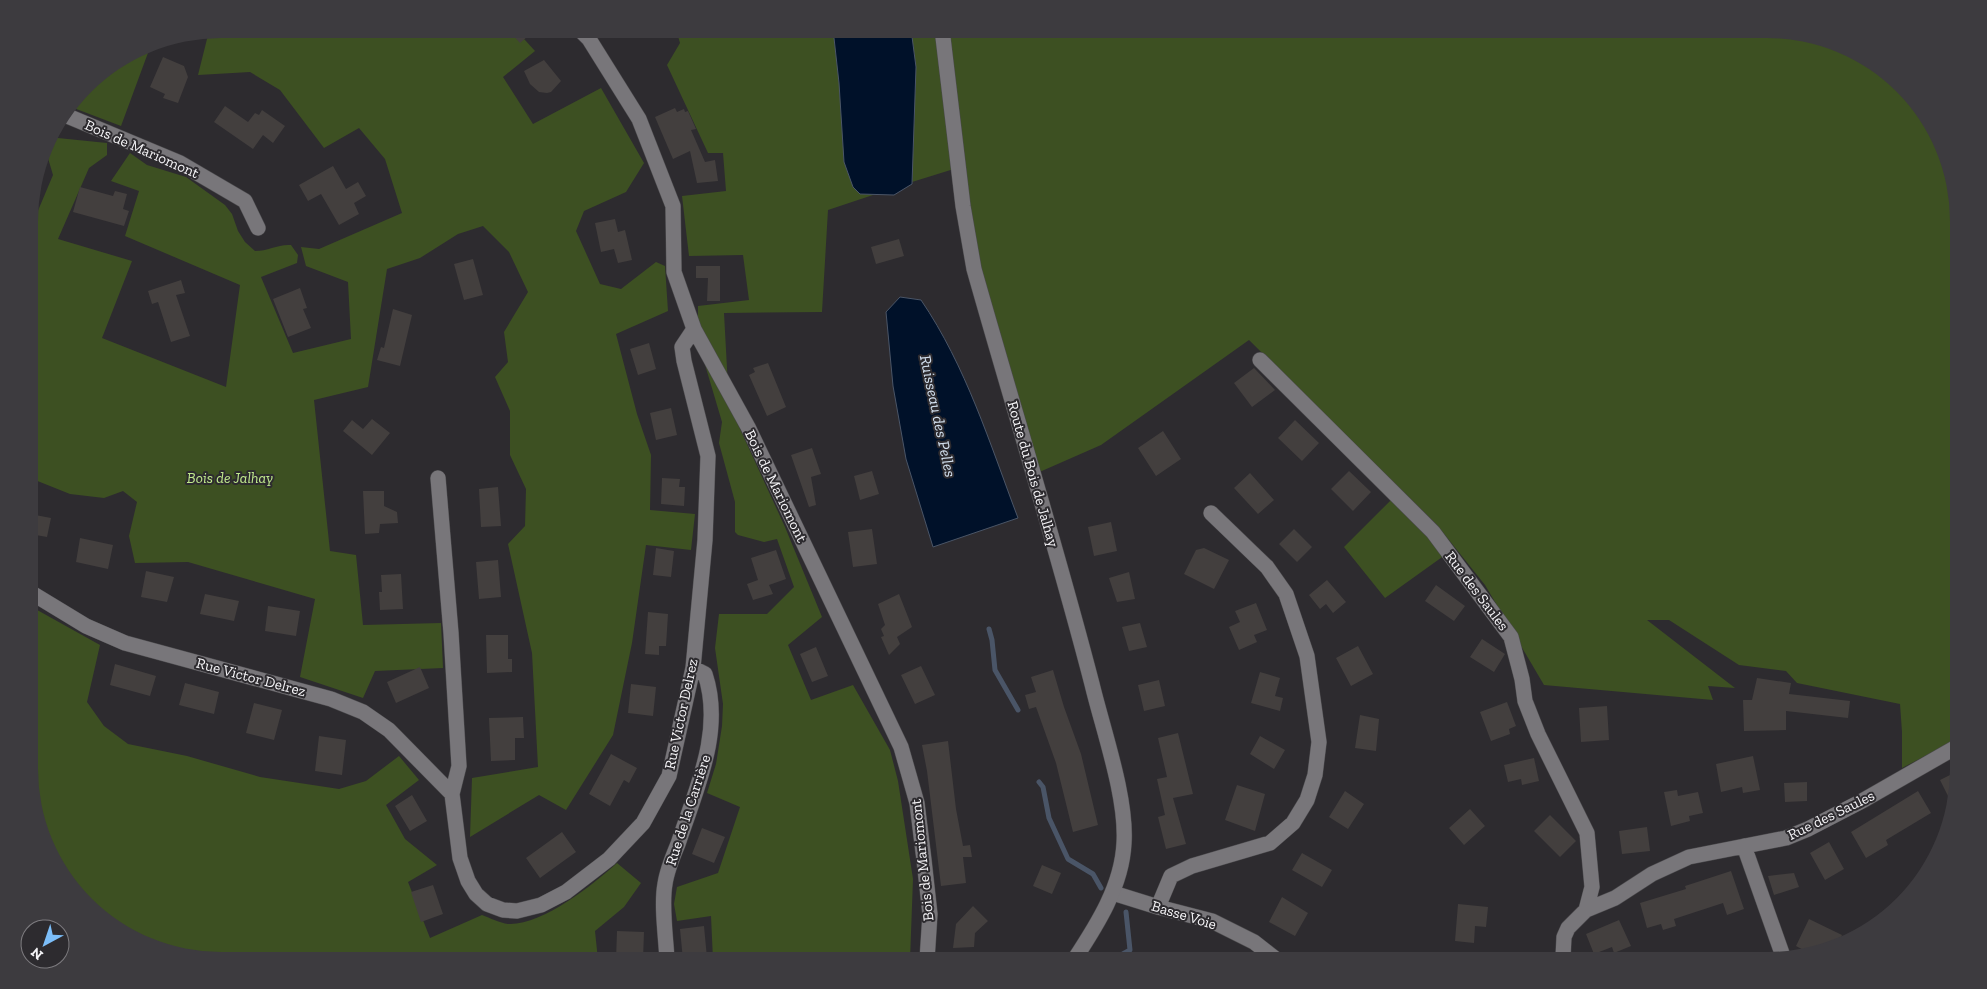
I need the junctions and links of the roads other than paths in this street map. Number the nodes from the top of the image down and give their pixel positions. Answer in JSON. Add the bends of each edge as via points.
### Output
{"nodes":[{"id":1,"x":588,"y":38,"type":"edge"},
{"id":2,"x":943,"y":38,"type":"edge"},
{"id":3,"x":69,"y":117,"type":"edge"},
{"id":4,"x":258,"y":228,"type":"dead end"},
{"id":5,"x":694,"y":329,"type":"junction"},
{"id":6,"x":1260,"y":360,"type":"dead end"},
{"id":7,"x":438,"y":478,"type":"dead end"},
{"id":8,"x":1211,"y":512,"type":"dead end"},
{"id":9,"x":38,"y":597,"type":"edge"},
{"id":10,"x":693,"y":668,"type":"junction"},
{"id":11,"x":1950,"y":751,"type":"edge"},
{"id":12,"x":452,"y":794,"type":"junction"},
{"id":13,"x":1744,"y":846,"type":"junction"},
{"id":14,"x":1113,"y":893,"type":"junction"},
{"id":15,"x":1158,"y":907,"type":"junction"},
{"id":16,"x":1586,"y":910,"type":"junction"},
{"id":17,"x":1781,"y":951,"type":"edge"},
{"id":18,"x":667,"y":952,"type":"edge"},
{"id":19,"x":928,"y":952,"type":"edge"},
{"id":20,"x":1079,"y":952,"type":"edge"},
{"id":21,"x":1267,"y":952,"type":"edge"},
{"id":22,"x":1563,"y":952,"type":"edge"}],
"edges":[{"from":1,"to":5,"type":"street","name":"Bois de Mariomont","via":[[639,119],[673,206],[674,272]]},
{"from":2,"to":14,"type":"street","name":"Route du Bois de Jalhay","via":[[963,206],[974,269],[1044,508],[1116,782],[1124,843]]},
{"from":3,"to":4,"type":"street","name":"Bois de Mariomont","via":[[180,163],[245,201]]},
{"from":5,"to":10,"type":"street","name":"Rue Victor Delrez","via":[[682,347],[708,456],[705,540]]},
{"from":5,"to":19,"type":"street","name":"Bois de Mariomont","via":[[748,427],[901,748],[917,803],[930,914]]},
{"from":6,"to":16,"type":"street","name":"Rue des Saules","via":[[1433,532],[1511,637],[1525,701],[1587,833],[1592,887]]},
{"from":7,"to":12,"type":"street","name":"Rue Victor Delrez","via":[[458,766]]},
{"from":8,"to":15,"type":"street","via":[[1267,567],[1286,594],[1307,656],[1319,742],[1307,800],[1293,824],[1270,843],[1192,866],[1171,876]]},
{"from":9,"to":12,"type":"street","name":"Rue Victor Delrez","via":[[86,626],[125,644],[331,699],[363,712],[390,730]]},
{"from":10,"to":12,"type":"street","name":"Rue Victor Delrez","via":[[669,776],[643,823],[609,859],[566,892],[541,905],[517,911],[487,904],[468,881],[460,858]]},
{"from":10,"to":18,"type":"street","name":"Rue de la Carrière","via":[[705,674],[710,688],[710,740],[694,801],[665,884]]},
{"from":11,"to":13,"type":"street","name":"Rue des Saules","via":[[1808,829],[1786,838]]},
{"from":13,"to":16,"type":"street","name":"Rue des Saules","via":[[1689,857],[1652,874],[1615,898]]},
{"from":13,"to":17,"type":"street"},
{"from":14,"to":15,"type":"street","name":"Basse Voie"},
{"from":14,"to":20,"type":"street","name":"Route du Bois de Jalhay"},
{"from":15,"to":21,"type":"street","name":"Basse Voie","via":[[1212,921]]},
{"from":16,"to":22,"type":"street","name":"Rue des Saules","via":[[1568,928]]}]}
